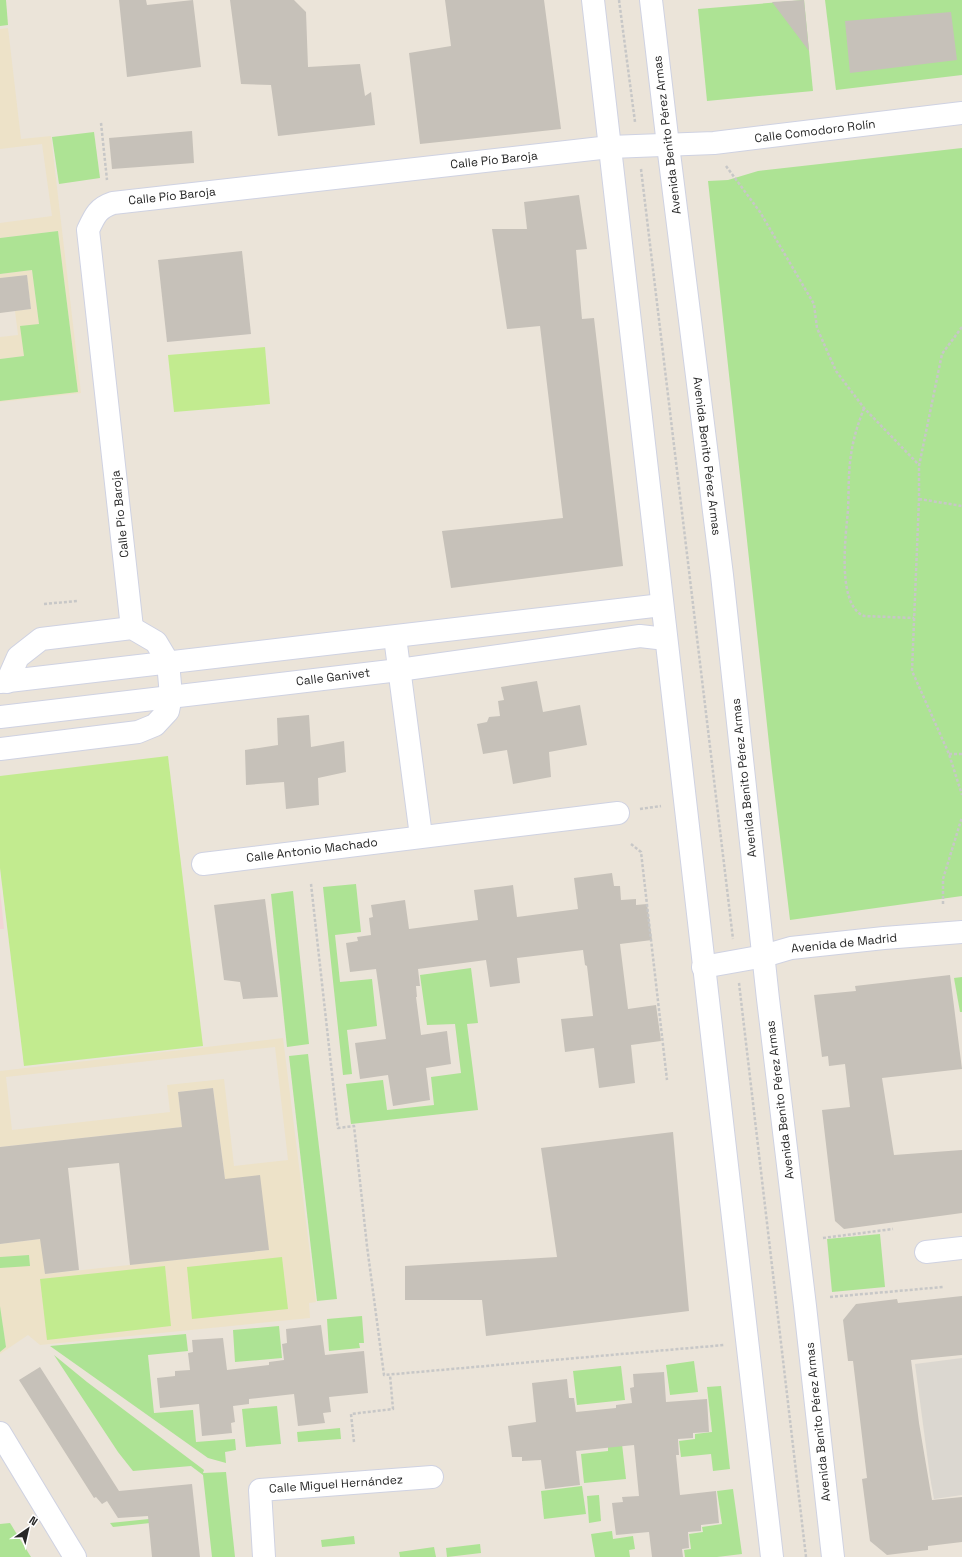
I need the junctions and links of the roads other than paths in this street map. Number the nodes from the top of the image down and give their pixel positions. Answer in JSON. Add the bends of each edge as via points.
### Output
{"nodes":[{"id":1,"x":593,"y":0,"type":"edge"},
{"id":2,"x":651,"y":0,"type":"edge"},
{"id":3,"x":962,"y":112,"type":"edge"},
{"id":4,"x":668,"y":145,"type":"junction"},
{"id":5,"x":610,"y":147,"type":"junction"},
{"id":6,"x":662,"y":605,"type":"junction"},
{"id":7,"x":132,"y":628,"type":"junction"},
{"id":8,"x":395,"y":636,"type":"junction"},
{"id":9,"x":666,"y":639,"type":"junction"},
{"id":10,"x":168,"y":662,"type":"junction"},
{"id":11,"x":399,"y":670,"type":"junction"},
{"id":12,"x":4,"y":682,"type":"edge"},
{"id":13,"x":171,"y":696,"type":"junction"},
{"id":14,"x":0,"y":717,"type":"edge"},
{"id":15,"x":0,"y":749,"type":"edge"},
{"id":16,"x":626,"y":811,"type":"road end"},
{"id":17,"x":421,"y":836,"type":"junction"},
{"id":18,"x":203,"y":864,"type":"dead end"},
{"id":19,"x":962,"y":932,"type":"edge"},
{"id":20,"x":764,"y":956,"type":"junction"},
{"id":21,"x":703,"y":967,"type":"junction"},
{"id":22,"x":962,"y":1248,"type":"edge"},
{"id":23,"x":926,"y":1252,"type":"dead end"},
{"id":24,"x":0,"y":1433,"type":"edge"},
{"id":25,"x":432,"y":1477,"type":"dead end"},
{"id":26,"x":75,"y":1557,"type":"edge"},
{"id":27,"x":264,"y":1557,"type":"edge"},
{"id":28,"x":772,"y":1557,"type":"edge"},
{"id":29,"x":833,"y":1557,"type":"edge"}],
"edges":[{"from":1,"to":5,"type":"street"},
{"from":2,"to":4,"type":"street","name":"Avenida Benito Pérez Armas"},
{"from":3,"to":4,"type":"street","name":"Calle Comodoro Rolín","via":[[714,143]]},
{"from":4,"to":5,"type":"street","name":"Calle Pío Baroja"},
{"from":4,"to":20,"type":"street","name":"Avenida Benito Pérez Armas","via":[[722,575]]},
{"from":5,"to":6,"type":"street"},
{"from":5,"to":7,"type":"street","name":"Calle Pío Baroja","via":[[113,203],[102,207],[88,230]]},
{"from":6,"to":8,"type":"street"},
{"from":6,"to":9,"type":"street"},
{"from":7,"to":10,"type":"street","via":[[156,642]]},
{"from":7,"to":12,"type":"street","via":[[41,639],[18,657]]},
{"from":8,"to":10,"type":"street"},
{"from":8,"to":11,"type":"street"},
{"from":9,"to":11,"type":"street","name":"Calle Ganivet","via":[[640,636]]},
{"from":9,"to":21,"type":"street"},
{"from":10,"to":12,"type":"street"},
{"from":10,"to":13,"type":"street"},
{"from":11,"to":13,"type":"street","name":"Calle Ganivet"},
{"from":11,"to":17,"type":"street"},
{"from":13,"to":14,"type":"street","name":"Calle Ganivet"},
{"from":13,"to":15,"type":"street","via":[[168,711],[155,725],[138,732]]},
{"from":16,"to":17,"type":"street","name":"Calle Antonio Machado"},
{"from":17,"to":18,"type":"street","name":"Calle Antonio Machado"},
{"from":19,"to":20,"type":"street","name":"Avenida de Madrid","via":[[791,948]]},
{"from":20,"to":21,"type":"street","name":"Avenida de Madrid"},
{"from":20,"to":29,"type":"street","name":"Avenida Benito Pérez Armas"},
{"from":21,"to":28,"type":"street"},
{"from":22,"to":23,"type":"street"},
{"from":24,"to":26,"type":"street"},
{"from":25,"to":27,"type":"street","name":"Calle Miguel Hernández","via":[[260,1490]]}]}
